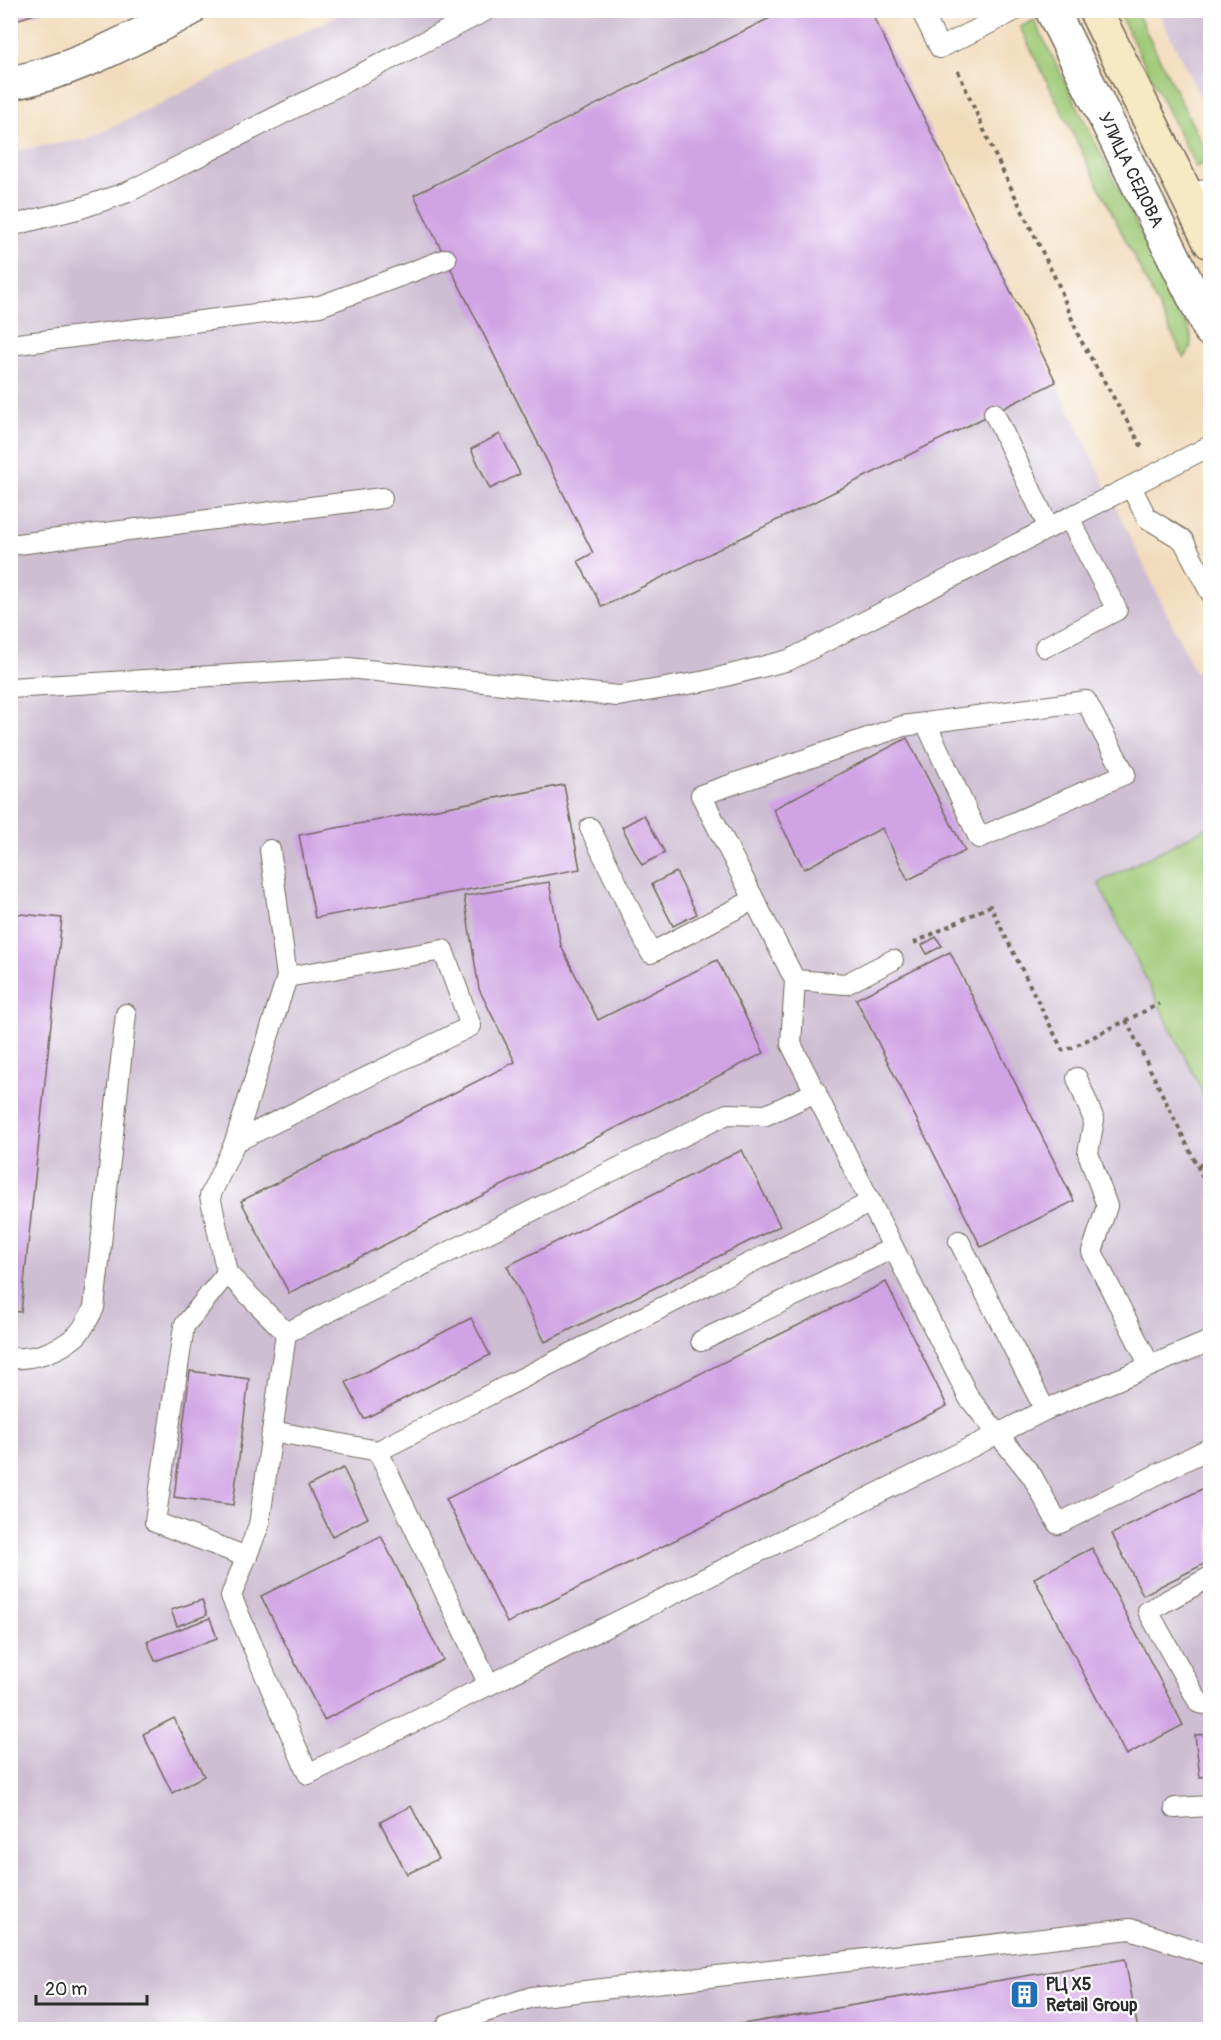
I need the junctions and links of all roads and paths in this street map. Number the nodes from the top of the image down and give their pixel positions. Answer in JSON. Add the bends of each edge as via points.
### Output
{"nodes":[{"id":1,"x":189,"y":10,"type":"edge"},
{"id":2,"x":487,"y":10,"type":"edge"},
{"id":3,"x":921,"y":10,"type":"edge"},
{"id":4,"x":1016,"y":10,"type":"edge"},
{"id":5,"x":1052,"y":10,"type":"edge"},
{"id":6,"x":1095,"y":10,"type":"edge"},
{"id":7,"x":945,"y":46,"type":"junction"},
{"id":8,"x":10,"y":83,"type":"edge"},
{"id":9,"x":1199,"y":193,"type":"edge"},
{"id":10,"x":10,"y":226,"type":"edge"},
{"id":11,"x":1210,"y":242,"type":"edge"},
{"id":12,"x":446,"y":259,"type":"dead end"},
{"id":13,"x":1210,"y":330,"type":"edge"},
{"id":14,"x":10,"y":345,"type":"edge"},
{"id":15,"x":994,"y":413,"type":"dead end"},
{"id":16,"x":1210,"y":446,"type":"edge"},
{"id":17,"x":1158,"y":473,"type":"junction"},
{"id":18,"x":1131,"y":487,"type":"junction"},
{"id":19,"x":382,"y":498,"type":"dead end"},
{"id":20,"x":1070,"y":518,"type":"junction"},
{"id":21,"x":1049,"y":528,"type":"junction"},
{"id":22,"x":10,"y":545,"type":"edge"},
{"id":23,"x":1210,"y":592,"type":"edge"},
{"id":24,"x":1045,"y":647,"type":"dead end"},
{"id":25,"x":10,"y":687,"type":"edge"},
{"id":26,"x":926,"y":723,"type":"junction"},
{"id":27,"x":590,"y":828,"type":"dead end"},
{"id":28,"x":270,"y":850,"type":"dead end"},
{"id":29,"x":753,"y":900,"type":"junction"},
{"id":30,"x":893,"y":960,"type":"joint"},
{"id":31,"x":287,"y":977,"type":"junction"},
{"id":32,"x":795,"y":980,"type":"junction"},
{"id":33,"x":1159,"y":1004,"type":"dead end"},
{"id":34,"x":126,"y":1014,"type":"dead end"},
{"id":35,"x":1126,"y":1020,"type":"junction"},
{"id":36,"x":1064,"y":1052,"type":"junction"},
{"id":37,"x":1077,"y":1078,"type":"joint"},
{"id":38,"x":816,"y":1092,"type":"junction"},
{"id":39,"x":235,"y":1142,"type":"junction"},
{"id":40,"x":1210,"y":1160,"type":"edge"},
{"id":41,"x":1198,"y":1166,"type":"junction"},
{"id":42,"x":1210,"y":1192,"type":"edge"},
{"id":43,"x":871,"y":1202,"type":"junction"},
{"id":44,"x":959,"y":1241,"type":"dead end"},
{"id":45,"x":893,"y":1248,"type":"junction"},
{"id":46,"x":227,"y":1273,"type":"junction"},
{"id":47,"x":286,"y":1333,"type":"junction"},
{"id":48,"x":701,"y":1341,"type":"dead end"},
{"id":49,"x":1210,"y":1341,"type":"edge"},
{"id":50,"x":10,"y":1358,"type":"edge"},
{"id":51,"x":1150,"y":1366,"type":"junction"},
{"id":52,"x":1045,"y":1410,"type":"junction"},
{"id":53,"x":272,"y":1431,"type":"junction"},
{"id":54,"x":998,"y":1434,"type":"junction"},
{"id":55,"x":1210,"y":1448,"type":"edge"},
{"id":56,"x":378,"y":1451,"type":"junction"},
{"id":57,"x":247,"y":1557,"type":"junction"},
{"id":58,"x":1210,"y":1576,"type":"edge"},
{"id":59,"x":489,"y":1685,"type":"junction"},
{"id":60,"x":1210,"y":1705,"type":"edge"},
{"id":61,"x":1210,"y":1806,"type":"edge"},
{"id":62,"x":1174,"y":1808,"type":"dead end"},
{"id":63,"x":1210,"y":1954,"type":"edge"},
{"id":64,"x":444,"y":2030,"type":"edge"}],
"edges":[{"from":1,"to":8,"type":"street","via":[[70,67]]},
{"from":2,"to":10,"type":"lane","via":[[128,192]]},
{"from":3,"to":7,"type":"lane","via":[[940,48]]},
{"from":4,"to":7,"type":"lane"},
{"from":5,"to":13,"type":"street","name":"УЛИЦА СЕДОВА"},
{"from":6,"to":9,"type":"street"},
{"from":7,"to":17,"type":"path","via":[[1059,286],[1078,338]]},
{"from":9,"to":11,"type":"street"},
{"from":12,"to":14,"type":"lane","via":[[320,306]]},
{"from":15,"to":21,"type":"lane"},
{"from":16,"to":17,"type":"lane"},
{"from":17,"to":18,"type":"lane"},
{"from":18,"to":20,"type":"lane"},
{"from":18,"to":23,"type":"lane","via":[[1147,518],[1183,540]]},
{"from":19,"to":22,"type":"lane"},
{"from":20,"to":21,"type":"lane"},
{"from":20,"to":24,"type":"lane","via":[[1117,610]]},
{"from":21,"to":25,"type":"lane","via":[[789,660],[706,681],[618,696],[348,668]]},
{"from":26,"to":26,"type":"lane","via":[[979,838],[1125,774],[1086,701]]},
{"from":26,"to":29,"type":"lane","via":[[903,726],[701,795]]},
{"from":27,"to":29,"type":"lane","via":[[651,953]]},
{"from":28,"to":31,"type":"lane"},
{"from":29,"to":32,"type":"lane"},
{"from":30,"to":32,"type":"lane","via":[[846,984]]},
{"from":30,"to":36,"type":"path","via":[[902,949],[990,906]]},
{"from":31,"to":39,"type":"lane"},
{"from":31,"to":39,"type":"lane","via":[[442,950],[471,1026]]},
{"from":32,"to":38,"type":"lane","via":[[791,1044]]},
{"from":33,"to":35,"type":"path"},
{"from":34,"to":50,"type":"lane","via":[[94,1308],[77,1335],[51,1352]]},
{"from":35,"to":36,"type":"path"},
{"from":35,"to":41,"type":"path"},
{"from":36,"to":37,"type":"path"},
{"from":37,"to":51,"type":"lane","via":[[1094,1120],[1088,1154],[1107,1206],[1092,1252]]},
{"from":38,"to":43,"type":"lane"},
{"from":38,"to":47,"type":"lane","via":[[766,1115],[727,1114]]},
{"from":39,"to":46,"type":"lane","via":[[210,1196]]},
{"from":40,"to":41,"type":"path"},
{"from":41,"to":42,"type":"path"},
{"from":43,"to":45,"type":"lane"},
{"from":43,"to":56,"type":"lane"},
{"from":44,"to":52,"type":"lane"},
{"from":45,"to":48,"type":"lane"},
{"from":45,"to":54,"type":"lane","via":[[969,1398]]},
{"from":46,"to":47,"type":"lane"},
{"from":46,"to":57,"type":"lane","via":[[184,1326],[155,1522]]},
{"from":47,"to":53,"type":"lane"},
{"from":49,"to":51,"type":"lane"},
{"from":51,"to":52,"type":"lane"},
{"from":52,"to":54,"type":"lane"},
{"from":53,"to":56,"type":"lane"},
{"from":53,"to":57,"type":"lane","via":[[259,1525]]},
{"from":54,"to":55,"type":"lane","via":[[1032,1476],[1058,1524]]},
{"from":54,"to":59,"type":"lane"},
{"from":56,"to":59,"type":"lane"},
{"from":57,"to":59,"type":"lane","via":[[231,1596],[308,1774]]},
{"from":58,"to":60,"type":"lane","via":[[1148,1611],[1199,1703]]},
{"from":61,"to":62,"type":"lane"},
{"from":63,"to":64,"type":"lane","via":[[1130,1929],[532,1997],[448,2024]]}]}
